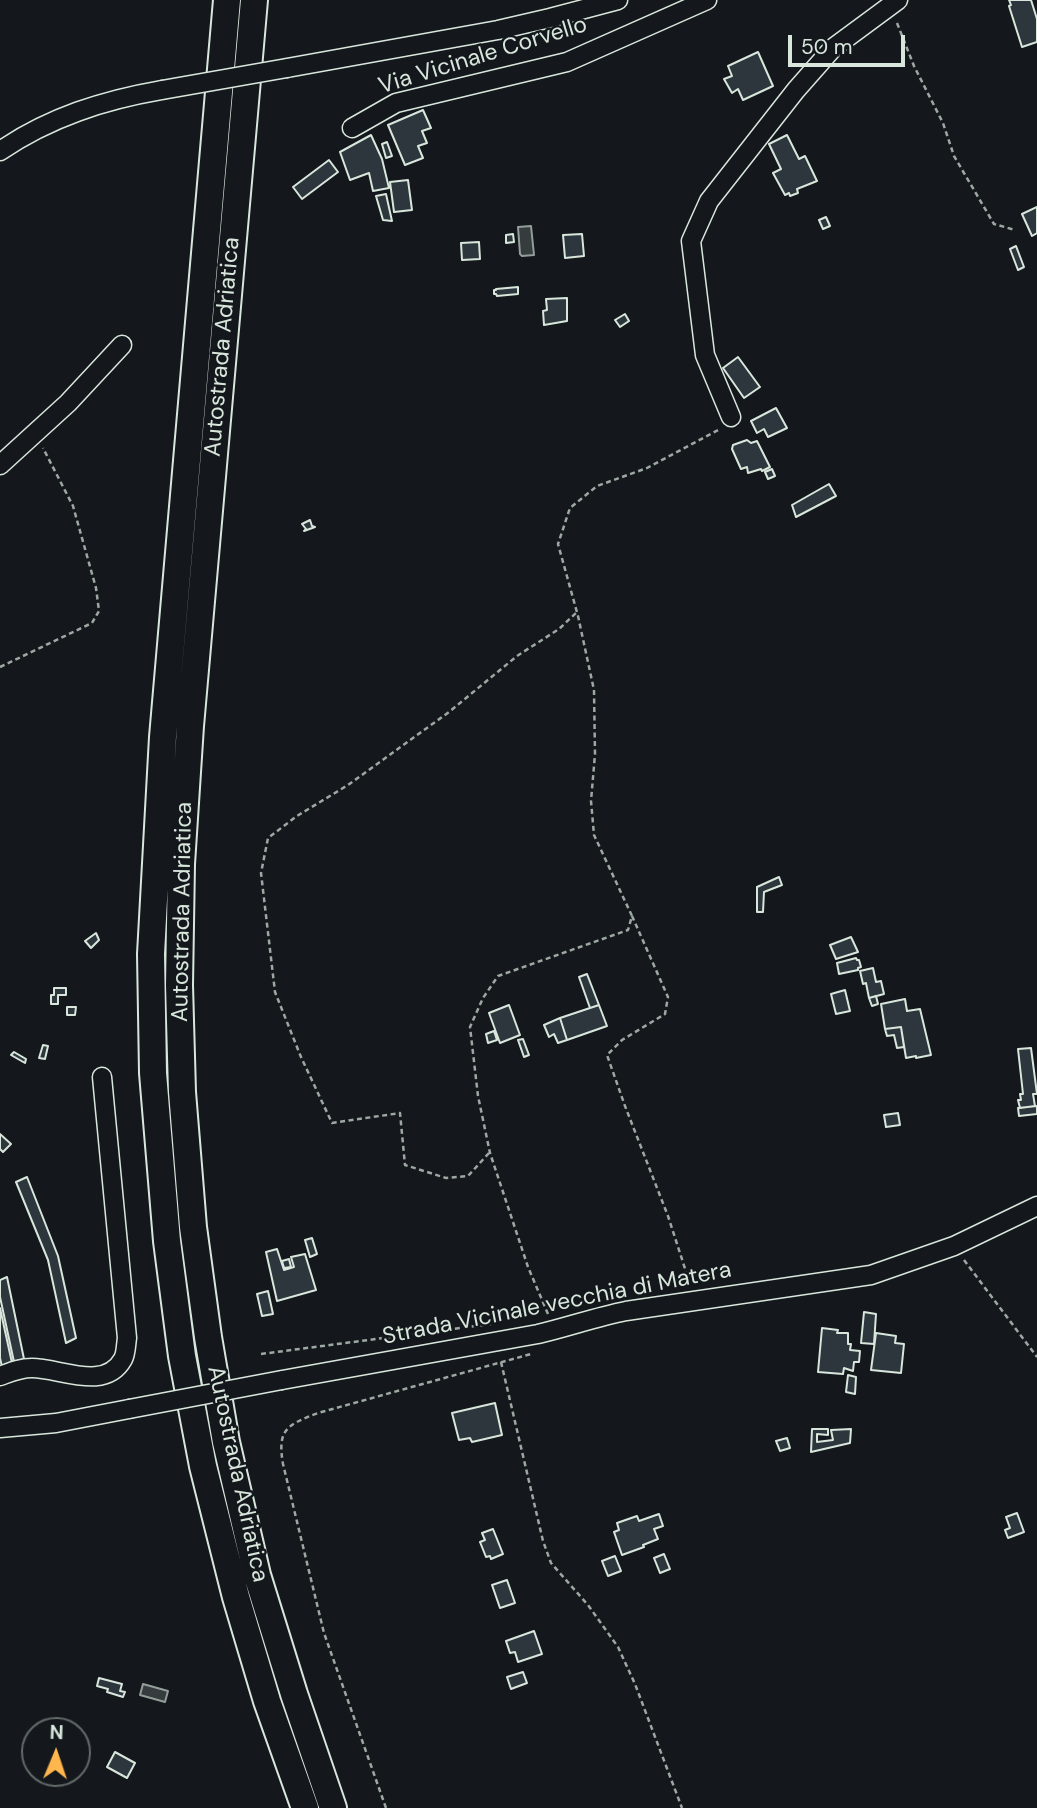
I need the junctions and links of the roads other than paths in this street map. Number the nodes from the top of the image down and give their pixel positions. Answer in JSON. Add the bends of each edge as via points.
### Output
{"nodes":[{"id":1,"x":227,"y":0,"type":"edge"},
{"id":2,"x":254,"y":0,"type":"edge"},
{"id":3,"x":618,"y":0,"type":"edge"},
{"id":4,"x":707,"y":0,"type":"edge"},
{"id":5,"x":897,"y":1,"type":"edge"},
{"id":6,"x":352,"y":128,"type":"dead end"},
{"id":7,"x":0,"y":150,"type":"edge"},
{"id":8,"x":122,"y":345,"type":"dead end"},
{"id":9,"x":731,"y":417,"type":"road end"},
{"id":10,"x":0,"y":465,"type":"edge"},
{"id":11,"x":102,"y":1077,"type":"dead end"},
{"id":12,"x":1037,"y":1206,"type":"edge"},
{"id":13,"x":0,"y":1376,"type":"edge"},
{"id":14,"x":0,"y":1428,"type":"edge"},
{"id":15,"x":305,"y":1808,"type":"edge"},
{"id":16,"x":333,"y":1808,"type":"edge"}],
"edges":[{"from":1,"to":15,"type":"highway","name":"Autostrada Adriatica","via":[[163,737],[151,954],[153,1073],[168,1254],[203,1466],[259,1675]]},
{"from":2,"to":16,"type":"highway","name":"Autostrada Adriatica","via":[[190,726],[181,878],[182,1092],[192,1227],[226,1442],[257,1575]]},
{"from":3,"to":7,"type":"street","bridge":true,"via":[[498,30],[125,96],[74,112]]},
{"from":4,"to":6,"type":"street","name":"Via Vicinale Corvello","via":[[567,62],[396,103]]},
{"from":5,"to":9,"type":"street","via":[[833,48],[796,90],[709,201],[691,241],[705,355]]},
{"from":8,"to":10,"type":"street"},
{"from":11,"to":13,"type":"street","via":[[127,1338],[124,1358],[111,1372],[95,1377],[33,1368]]},
{"from":12,"to":14,"type":"street","name":"Strada Vicinale vecchia di Matera","bridge":true,"via":[[954,1246],[871,1275],[600,1316],[538,1334],[56,1423]]}]}
